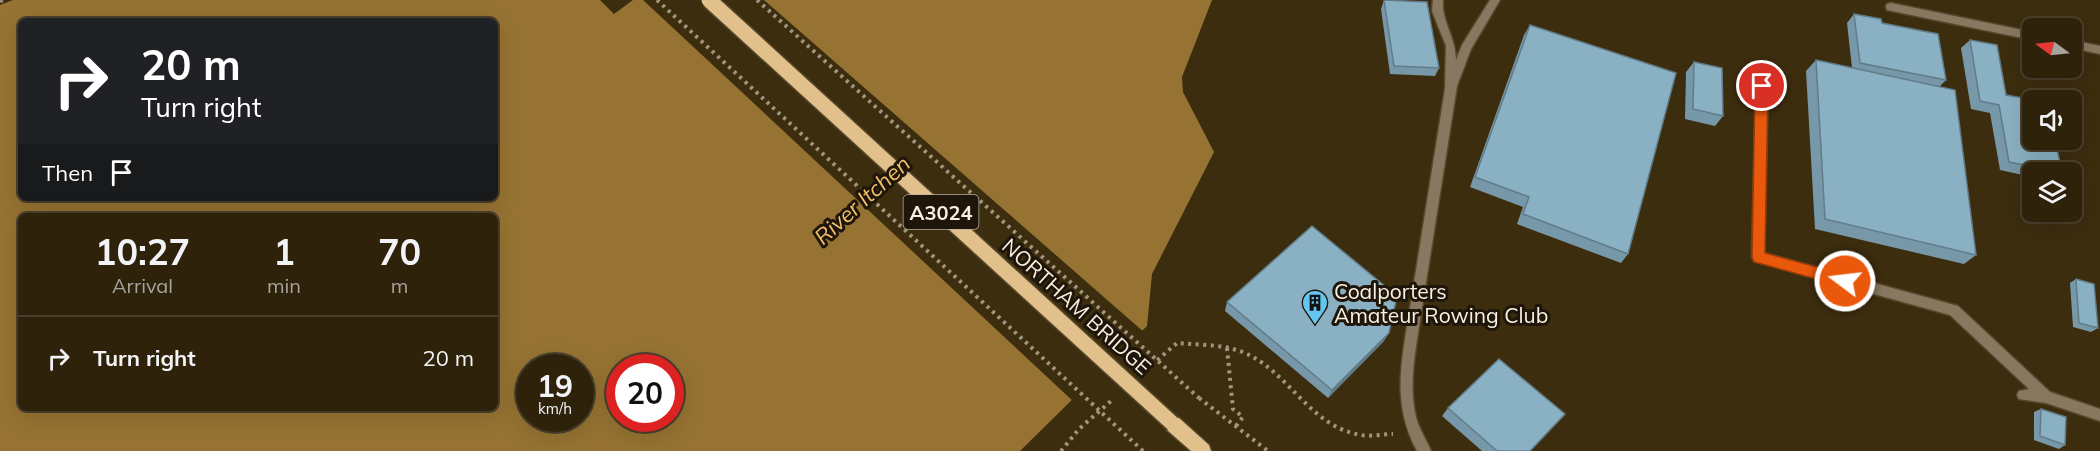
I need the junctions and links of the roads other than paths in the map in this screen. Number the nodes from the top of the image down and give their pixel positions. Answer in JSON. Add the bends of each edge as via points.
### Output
{"nodes":[{"id":1,"x":709,"y":0,"type":"edge"},
{"id":2,"x":1438,"y":0,"type":"edge"},
{"id":3,"x":1495,"y":0,"type":"edge"},
{"id":4,"x":1891,"y":7,"type":"dead end"},
{"id":5,"x":2022,"y":34,"type":"edge"},
{"id":6,"x":2082,"y":46,"type":"edge"},
{"id":7,"x":2100,"y":50,"type":"edge"},
{"id":8,"x":1762,"y":86,"type":"dead end"},
{"id":9,"x":1451,"y":89,"type":"junction"},
{"id":10,"x":2024,"y":395,"type":"dead end"},
{"id":11,"x":2046,"y":397,"type":"junction"},
{"id":12,"x":2100,"y":415,"type":"edge"},
{"id":13,"x":1203,"y":451,"type":"edge"},
{"id":14,"x":1424,"y":451,"type":"edge"}],
"edges":[{"from":1,"to":13,"type":"main road","name":"NORTHAM BRIDGE","number":"A3024","bridge":true},
{"from":2,"to":9,"type":"street","via":[[1437,11],[1451,46]]},
{"from":3,"to":9,"type":"street","via":[[1466,48]]},
{"from":4,"to":5,"type":"street"},
{"from":6,"to":7,"type":"street"},
{"from":8,"to":11,"type":"street","via":[[1758,257],[1954,310]]},
{"from":9,"to":14,"type":"street","via":[[1405,389],[1412,432]]},
{"from":10,"to":11,"type":"street"},
{"from":11,"to":12,"type":"street"}]}
